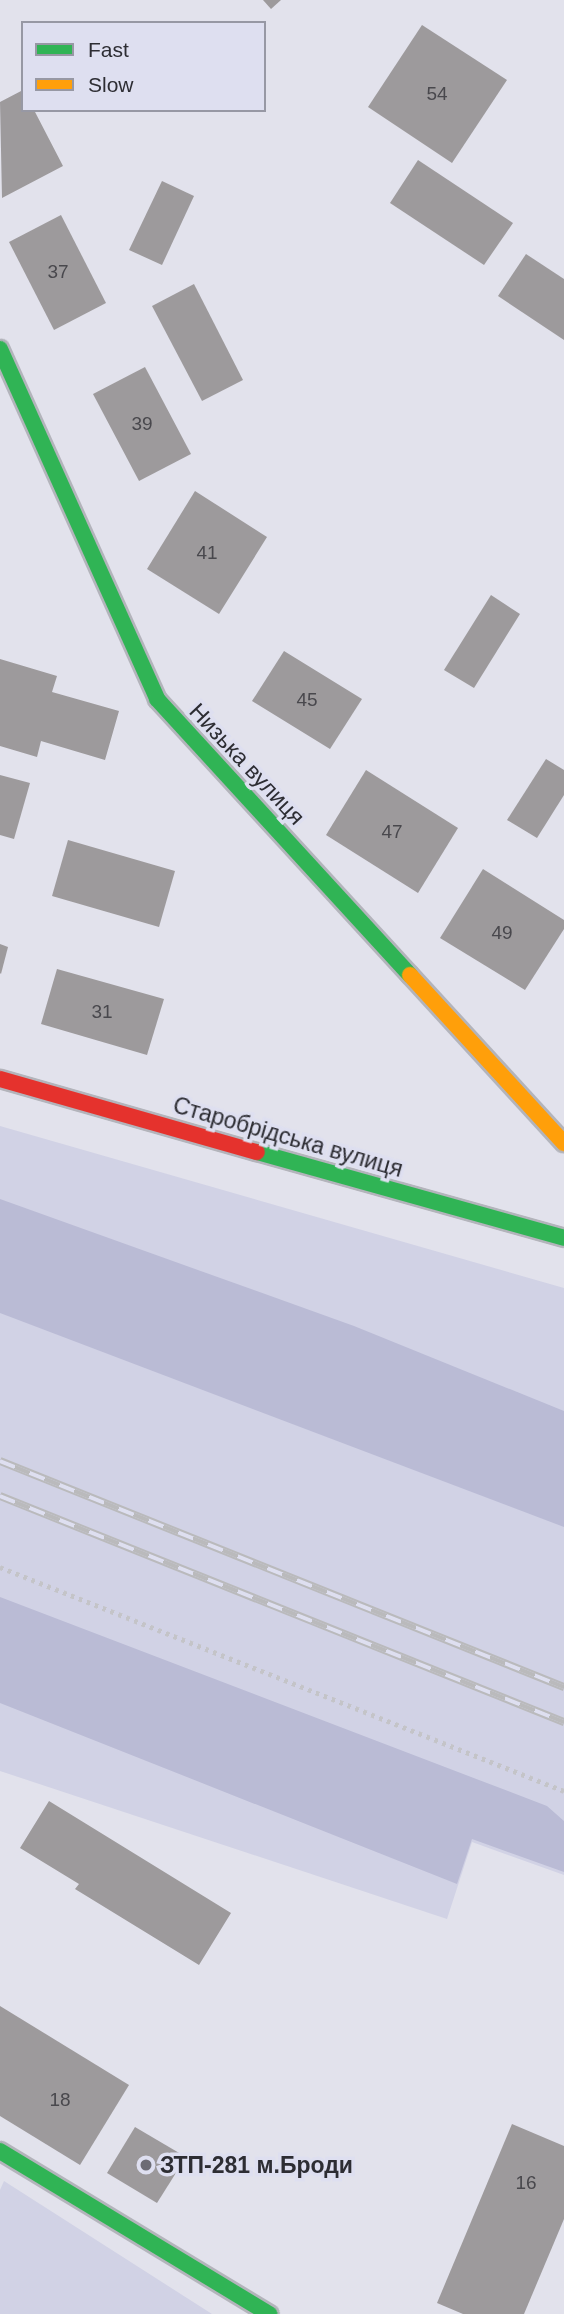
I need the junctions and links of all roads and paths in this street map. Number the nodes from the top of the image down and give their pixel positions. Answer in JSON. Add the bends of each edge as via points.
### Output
{"nodes":[{"id":1,"x":0,"y":349,"type":"edge"},
{"id":2,"x":0,"y":1079,"type":"edge"},
{"id":3,"x":564,"y":1143,"type":"edge"},
{"id":4,"x":564,"y":1238,"type":"edge"},
{"id":5,"x":0,"y":1567,"type":"edge"},
{"id":6,"x":564,"y":1791,"type":"edge"},
{"id":7,"x":0,"y":2151,"type":"edge"},
{"id":8,"x":268,"y":2314,"type":"edge"}],
"edges":[{"from":1,"to":3,"type":"street","name":"Низька вулиця","via":[[157,699]]},
{"from":2,"to":4,"type":"street","name":"Старобрідська вулиця"},
{"from":5,"to":6,"type":"path"},
{"from":7,"to":8,"type":"street"}]}
